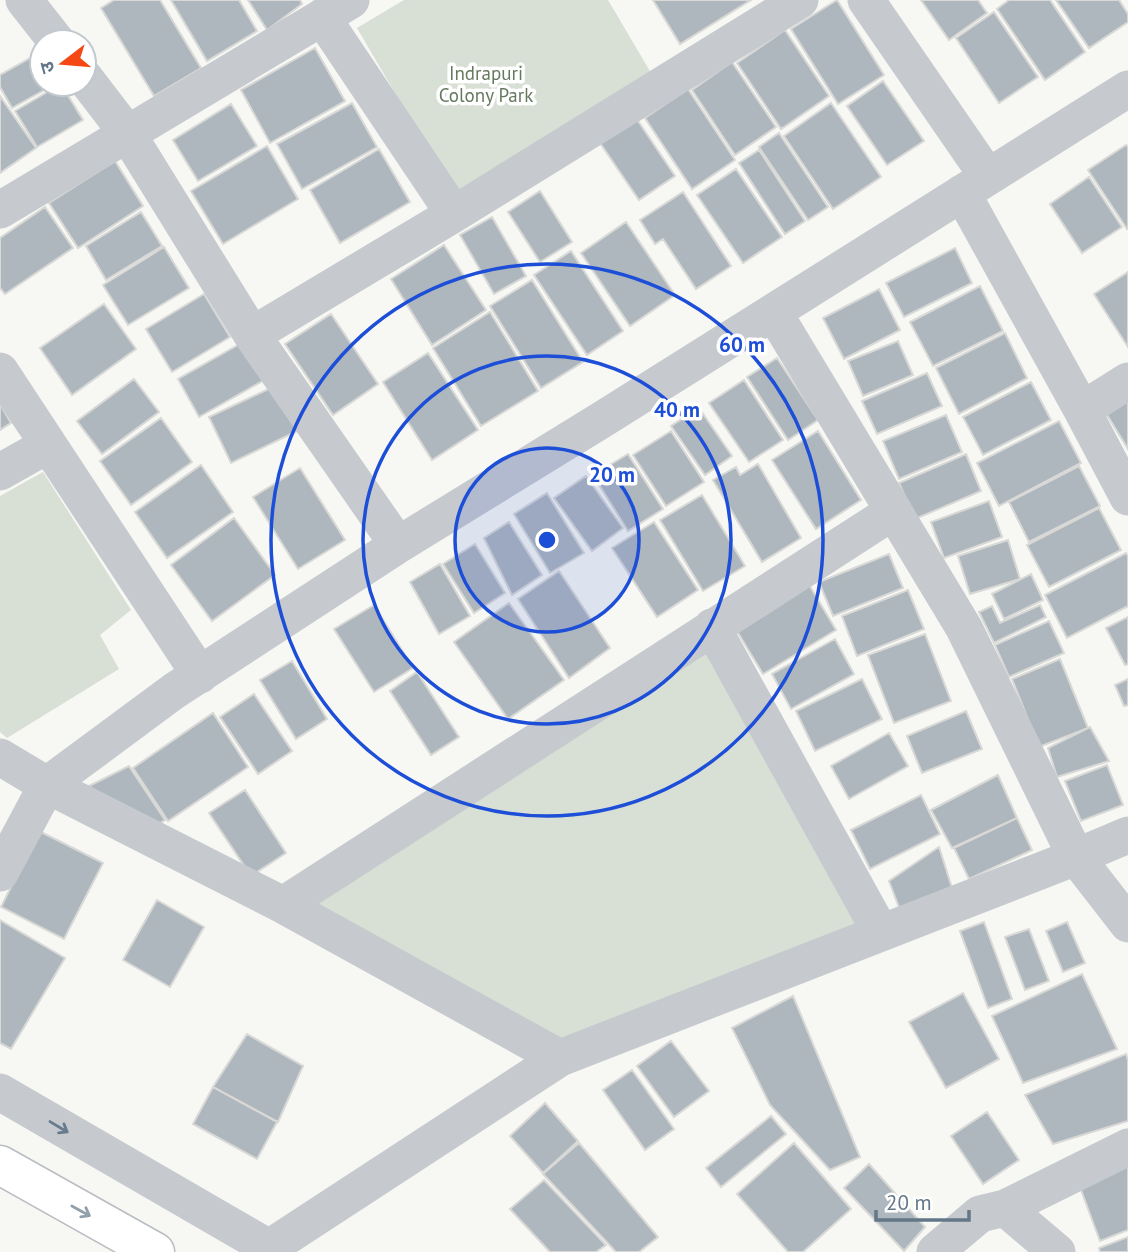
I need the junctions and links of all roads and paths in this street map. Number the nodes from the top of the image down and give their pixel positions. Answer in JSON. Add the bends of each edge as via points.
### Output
{"nodes":[{"id":1,"x":24,"y":0,"type":"edge"},
{"id":2,"x":800,"y":0,"type":"edge"},
{"id":3,"x":866,"y":0,"type":"edge"},
{"id":4,"x":337,"y":9,"type":"edge"},
{"id":5,"x":46,"y":28,"type":"edge"},
{"id":6,"x":1128,"y":89,"type":"edge"},
{"id":7,"x":98,"y":96,"type":"edge"},
{"id":8,"x":127,"y":133,"type":"junction"},
{"id":9,"x":975,"y":185,"type":"junction"},
{"id":10,"x":0,"y":209,"type":"edge"},
{"id":11,"x":454,"y":214,"type":"junction"},
{"id":12,"x":774,"y":313,"type":"junction"},
{"id":13,"x":253,"y":335,"type":"junction"},
{"id":14,"x":0,"y":372,"type":"edge"},
{"id":15,"x":1128,"y":381,"type":"edge"},
{"id":16,"x":1082,"y":410,"type":"junction"},
{"id":17,"x":48,"y":445,"type":"junction"},
{"id":18,"x":0,"y":472,"type":"edge"},
{"id":19,"x":1128,"y":497,"type":"edge"},
{"id":20,"x":894,"y":511,"type":"junction"},
{"id":21,"x":398,"y":545,"type":"junction"},
{"id":22,"x":712,"y":627,"type":"junction"},
{"id":23,"x":200,"y":675,"type":"junction"},
{"id":24,"x":0,"y":757,"type":"edge"},
{"id":25,"x":47,"y":785,"type":"junction"},
{"id":26,"x":1128,"y":835,"type":"edge"},
{"id":27,"x":1076,"y":857,"type":"junction"},
{"id":28,"x":0,"y":873,"type":"edge"},
{"id":29,"x":283,"y":905,"type":"junction"},
{"id":30,"x":1128,"y":924,"type":"edge"},
{"id":31,"x":881,"y":933,"type":"junction"},
{"id":32,"x":560,"y":1058,"type":"junction"},
{"id":33,"x":0,"y":1092,"type":"edge"},
{"id":34,"x":1128,"y":1147,"type":"edge"},
{"id":35,"x":0,"y":1165,"type":"edge"},
{"id":36,"x":1005,"y":1208,"type":"junction"},
{"id":37,"x":272,"y":1250,"type":"edge"},
{"id":38,"x":155,"y":1252,"type":"edge"},
{"id":39,"x":936,"y":1252,"type":"edge"},
{"id":40,"x":1057,"y":1252,"type":"edge"}],
"edges":[{"from":1,"to":5,"type":"street"},
{"from":2,"to":11,"type":"street"},
{"from":3,"to":9,"type":"street"},
{"from":4,"to":8,"type":"street"},
{"from":4,"to":11,"type":"street"},
{"from":6,"to":9,"type":"street"},
{"from":7,"to":8,"type":"street"},
{"from":8,"to":10,"type":"street"},
{"from":8,"to":13,"type":"street"},
{"from":9,"to":12,"type":"street"},
{"from":9,"to":16,"type":"street"},
{"from":11,"to":13,"type":"street"},
{"from":12,"to":20,"type":"street"},
{"from":12,"to":21,"type":"street"},
{"from":13,"to":21,"type":"street"},
{"from":14,"to":17,"type":"street"},
{"from":15,"to":16,"type":"street"},
{"from":16,"to":19,"type":"street"},
{"from":17,"to":18,"type":"street"},
{"from":17,"to":23,"type":"street"},
{"from":20,"to":22,"type":"street"},
{"from":20,"to":27,"type":"street","via":[[964,628]]},
{"from":21,"to":23,"type":"street"},
{"from":22,"to":29,"type":"street"},
{"from":22,"to":31,"type":"street"},
{"from":23,"to":25,"type":"street"},
{"from":24,"to":25,"type":"street"},
{"from":25,"to":28,"type":"street"},
{"from":25,"to":29,"type":"street"},
{"from":26,"to":27,"type":"street"},
{"from":27,"to":30,"type":"street"},
{"from":27,"to":31,"type":"street"},
{"from":29,"to":32,"type":"street"},
{"from":31,"to":32,"type":"street"},
{"from":32,"to":37,"type":"street"},
{"from":33,"to":37,"type":"street","one_way":true},
{"from":34,"to":36,"type":"street"},
{"from":35,"to":38,"type":"main road","one_way":true},
{"from":36,"to":39,"type":"street","via":[[980,1214]]},
{"from":36,"to":40,"type":"street"}]}
